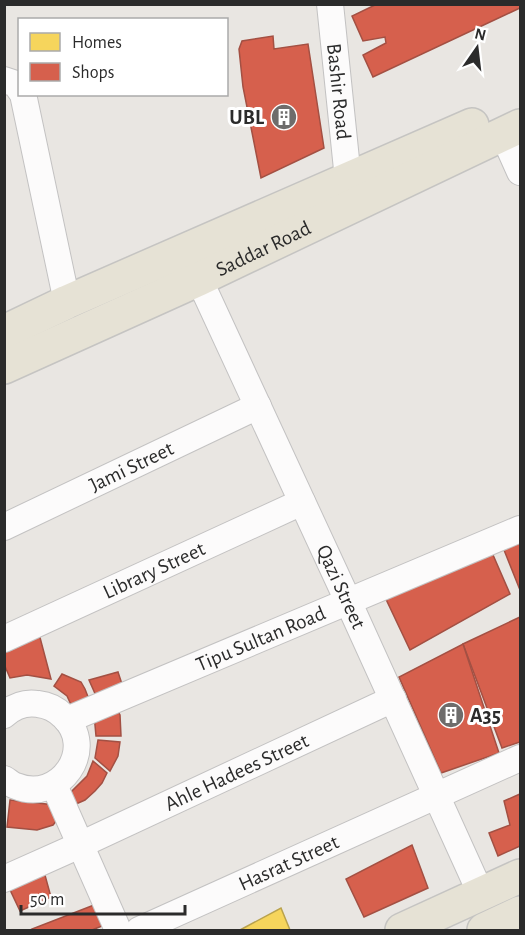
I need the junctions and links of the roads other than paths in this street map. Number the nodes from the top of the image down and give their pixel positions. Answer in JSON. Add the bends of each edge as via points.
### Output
{"nodes":[{"id":1,"x":330,"y":4,"type":"edge"},
{"id":2,"x":4,"y":80,"type":"edge"},
{"id":3,"x":18,"y":87,"type":"edge"},
{"id":4,"x":23,"y":96,"type":"edge"},
{"id":5,"x":520,"y":104,"type":"edge"},
{"id":6,"x":512,"y":130,"type":"edge"},
{"id":7,"x":520,"y":172,"type":"edge"},
{"id":8,"x":348,"y":179,"type":"junction"},
{"id":9,"x":199,"y":279,"type":"junction"},
{"id":10,"x":67,"y":302,"type":"junction"},
{"id":11,"x":4,"y":332,"type":"edge"},
{"id":12,"x":4,"y":367,"type":"edge"},
{"id":13,"x":258,"y":406,"type":"junction"},
{"id":14,"x":302,"y":502,"type":"junction"},
{"id":15,"x":4,"y":527,"type":"edge"},
{"id":16,"x":520,"y":529,"type":"edge"},
{"id":17,"x":348,"y":601,"type":"junction"},
{"id":18,"x":4,"y":639,"type":"edge"},
{"id":19,"x":393,"y":699,"type":"junction"},
{"id":20,"x":6,"y":709,"type":"edge"},
{"id":21,"x":67,"y":720,"type":"junction"},
{"id":22,"x":520,"y":758,"type":"edge"},
{"id":23,"x":4,"y":779,"type":"edge"},
{"id":24,"x":54,"y":784,"type":"junction"},
{"id":25,"x":437,"y":797,"type":"junction"},
{"id":26,"x":80,"y":845,"type":"junction"},
{"id":27,"x":520,"y":876,"type":"edge"},
{"id":28,"x":4,"y":879,"type":"edge"},
{"id":29,"x":482,"y":894,"type":"junction"},
{"id":30,"x":520,"y":913,"type":"edge"},
{"id":31,"x":118,"y":930,"type":"edge"},
{"id":32,"x":139,"y":930,"type":"edge"},
{"id":33,"x":402,"y":930,"type":"edge"},
{"id":34,"x":484,"y":930,"type":"edge"}],
"edges":[{"from":1,"to":8,"type":"street","name":"Bashir Road"},
{"from":2,"to":3,"type":"street"},
{"from":4,"to":10,"type":"street"},
{"from":5,"to":8,"type":"main road","name":"Saddar Road"},
{"from":6,"to":7,"type":"street"},
{"from":6,"to":9,"type":"main road","name":"Saddar Road"},
{"from":8,"to":10,"type":"main road","name":"Saddar Road"},
{"from":9,"to":12,"type":"main road","name":"Saddar Road"},
{"from":9,"to":13,"type":"street","name":"Qazi Street"},
{"from":10,"to":11,"type":"main road","name":"Saddar Road"},
{"from":13,"to":14,"type":"street","name":"Qazi Street"},
{"from":13,"to":15,"type":"street","name":"Jami Street"},
{"from":14,"to":17,"type":"street","name":"Qazi Street"},
{"from":14,"to":18,"type":"street","name":"Library Street"},
{"from":16,"to":17,"type":"street","name":"Tipu Sultan Road"},
{"from":17,"to":19,"type":"street","name":"Qazi Street"},
{"from":17,"to":21,"type":"street","name":"Tipu Sultan Road"},
{"from":19,"to":25,"type":"street","name":"Qazi Street"},
{"from":19,"to":26,"type":"street","name":"Ahle Hadees Street"},
{"from":20,"to":21,"type":"street","via":[[46,705]]},
{"from":21,"to":24,"type":"street","via":[[75,736],[76,755],[72,767]]},
{"from":22,"to":25,"type":"street","name":"Hasrat Street"},
{"from":23,"to":24,"type":"street","via":[[28,789]]},
{"from":24,"to":26,"type":"street"},
{"from":25,"to":29,"type":"street","name":"Qazi Street"},
{"from":25,"to":32,"type":"street","name":"Hasrat Street"},
{"from":26,"to":28,"type":"street","name":"Ahle Hadees Street"},
{"from":26,"to":31,"type":"street"},
{"from":27,"to":29,"type":"main road"},
{"from":29,"to":33,"type":"main road"},
{"from":30,"to":34,"type":"main road"}]}
